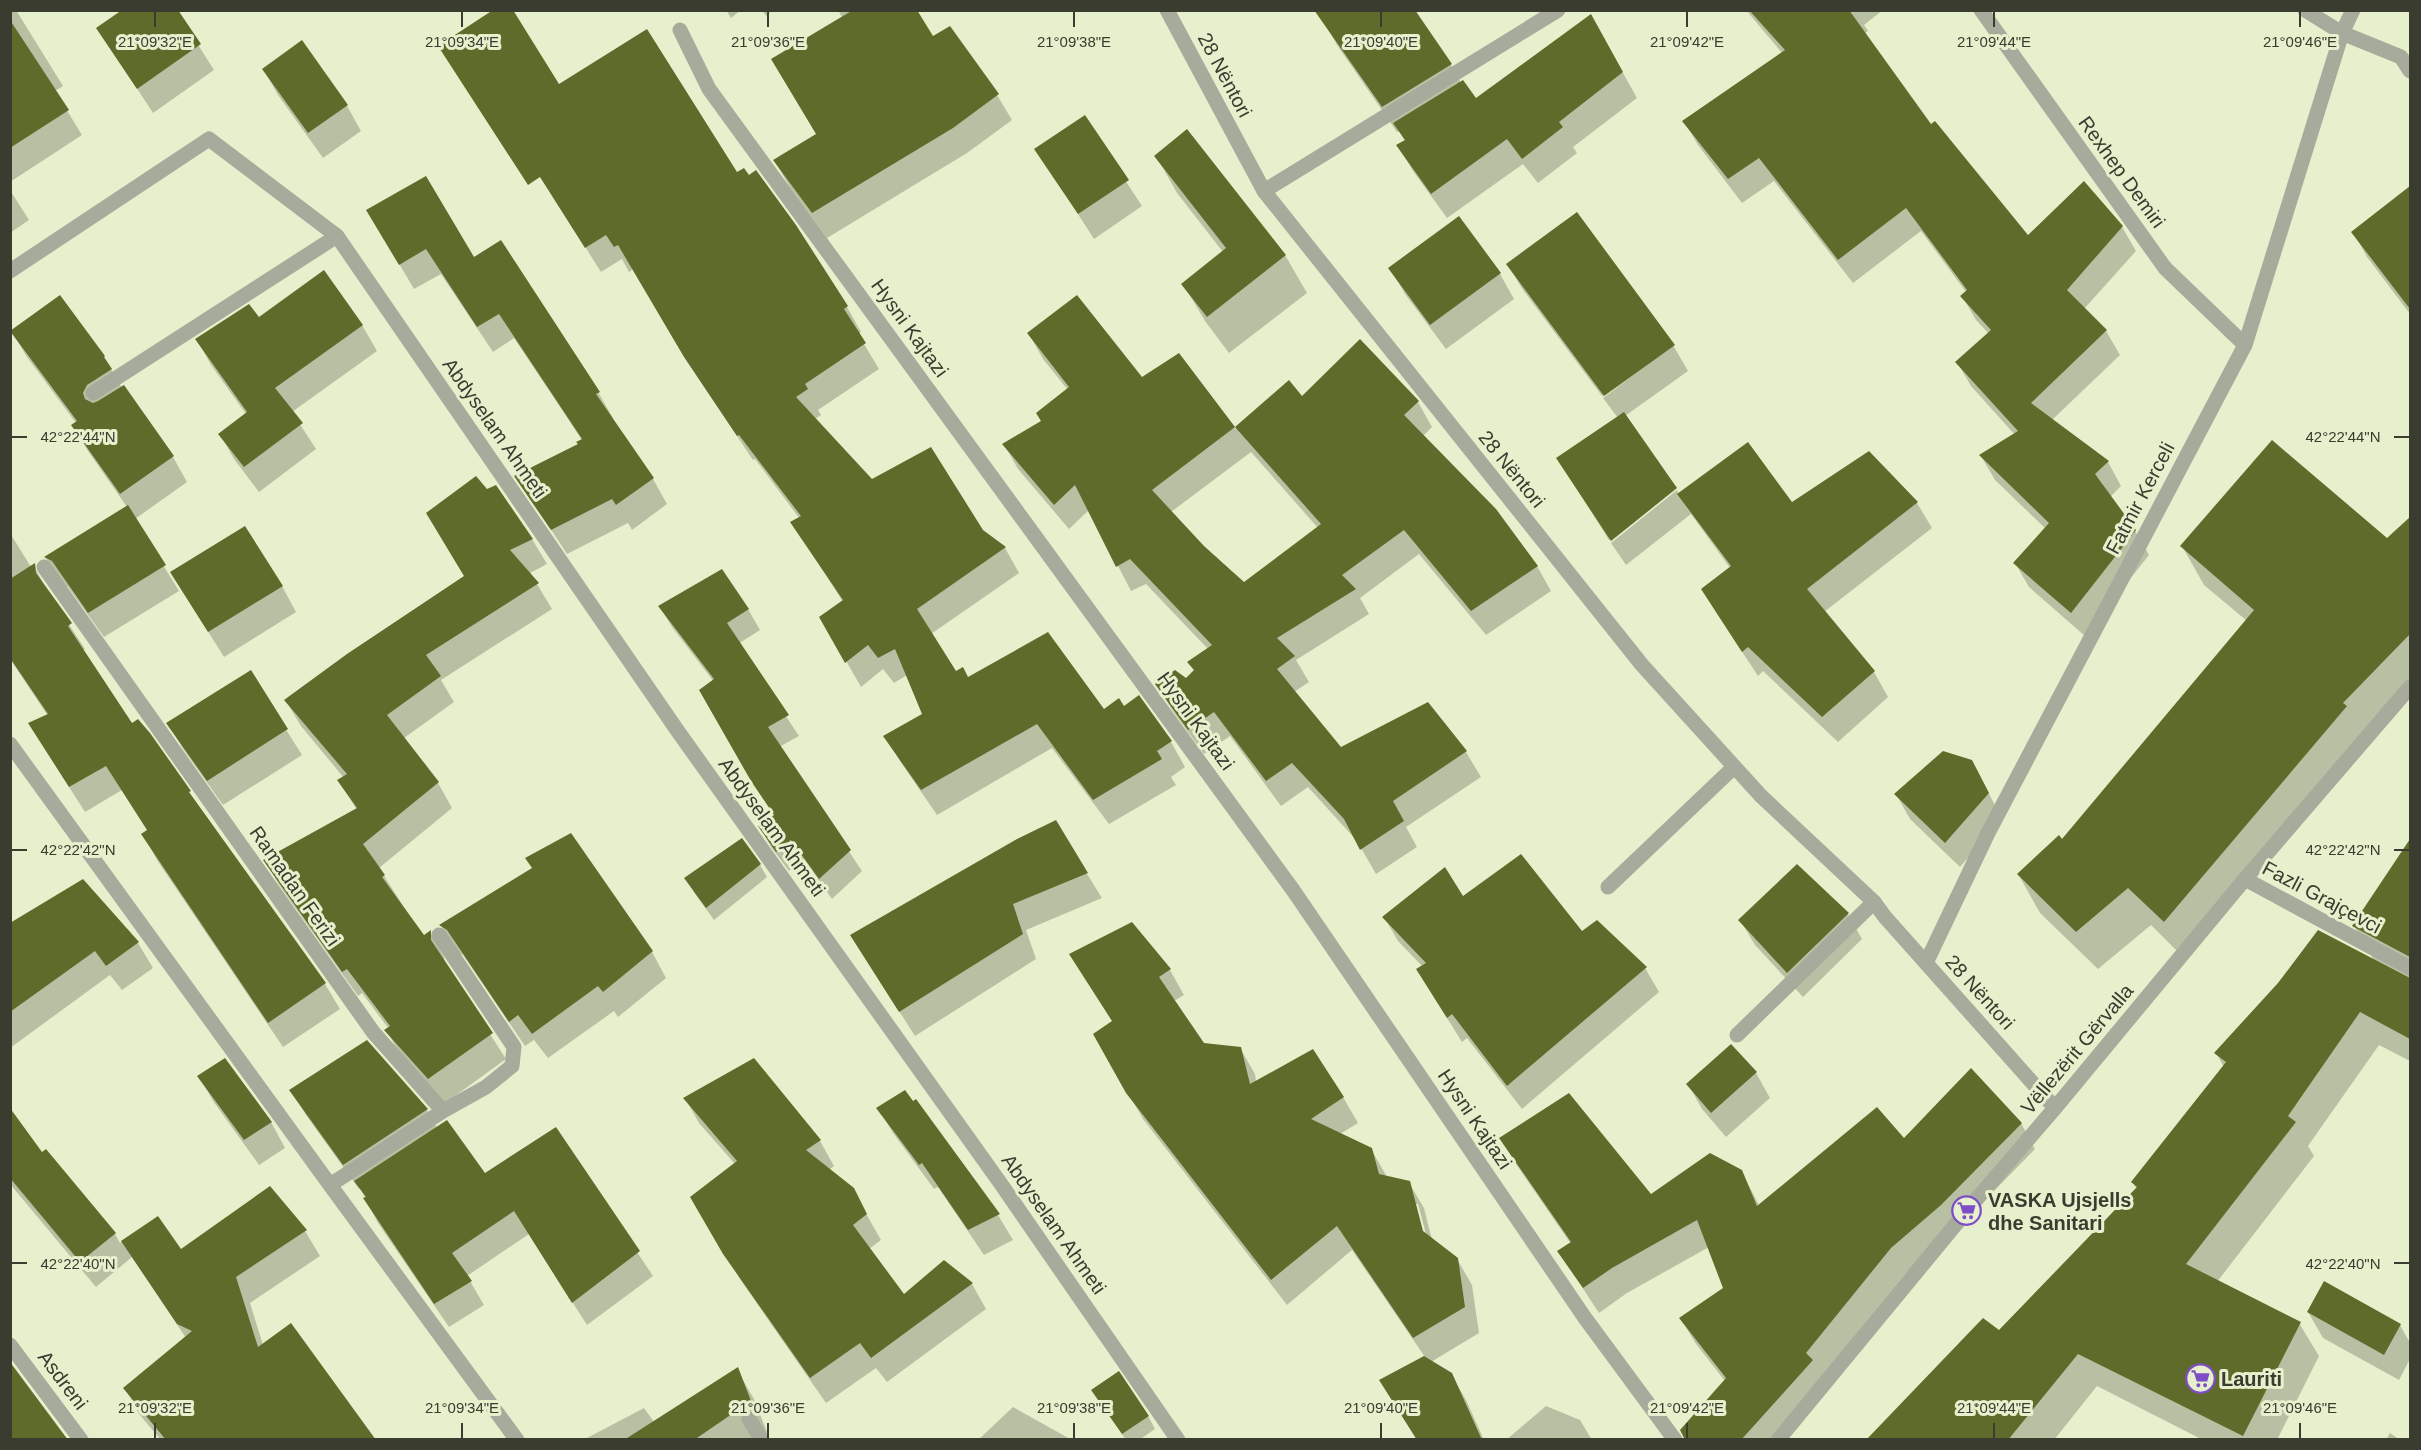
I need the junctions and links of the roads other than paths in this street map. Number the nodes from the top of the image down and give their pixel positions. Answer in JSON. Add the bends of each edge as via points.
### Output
{"nodes":[{"id":1,"x":1167,"y":10,"type":"edge"},
{"id":2,"x":1558,"y":10,"type":"edge"},
{"id":3,"x":1981,"y":10,"type":"edge"},
{"id":4,"x":2305,"y":10,"type":"edge"},
{"id":5,"x":2353,"y":10,"type":"edge"},
{"id":6,"x":680,"y":30,"type":"dead end"},
{"id":7,"x":2343,"y":33,"type":"junction"},
{"id":8,"x":2410,"y":71,"type":"edge"},
{"id":9,"x":1264,"y":191,"type":"junction"},
{"id":10,"x":337,"y":236,"type":"junction"},
{"id":11,"x":10,"y":271,"type":"edge"},
{"id":12,"x":2245,"y":345,"type":"junction"},
{"id":13,"x":93,"y":393,"type":"dead end"},
{"id":14,"x":44,"y":567,"type":"dead end"},
{"id":15,"x":2410,"y":687,"type":"edge"},
{"id":16,"x":10,"y":744,"type":"edge"},
{"id":17,"x":1734,"y":767,"type":"junction"},
{"id":18,"x":2245,"y":879,"type":"junction"},
{"id":19,"x":1608,"y":887,"type":"dead end"},
{"id":20,"x":1874,"y":902,"type":"junction"},
{"id":21,"x":439,"y":935,"type":"dead end"},
{"id":22,"x":1926,"y":963,"type":"junction"},
{"id":23,"x":2410,"y":968,"type":"edge"},
{"id":24,"x":1737,"y":1035,"type":"dead end"},
{"id":25,"x":2055,"y":1108,"type":"junction"},
{"id":26,"x":443,"y":1111,"type":"junction"},
{"id":27,"x":330,"y":1185,"type":"junction"},
{"id":28,"x":10,"y":1345,"type":"edge"},
{"id":29,"x":749,"y":1419,"type":"dead end"},
{"id":30,"x":81,"y":1440,"type":"edge"},
{"id":31,"x":518,"y":1440,"type":"edge"},
{"id":32,"x":762,"y":1440,"type":"edge"},
{"id":33,"x":1178,"y":1440,"type":"edge"},
{"id":34,"x":1675,"y":1440,"type":"edge"},
{"id":35,"x":1778,"y":1440,"type":"edge"}],
"edges":[{"from":1,"to":9,"type":"street","name":"28 Nëntori"},
{"from":2,"to":9,"type":"street"},
{"from":3,"to":12,"type":"street","name":"Rexhep Demiri","via":[[2165,268]]},
{"from":4,"to":7,"type":"street"},
{"from":5,"to":7,"type":"street","name":"Fatmir Kerceli"},
{"from":6,"to":34,"type":"street","name":"Hysni Kajtazi","via":[[709,90],[1293,890],[1585,1318]]},
{"from":7,"to":8,"type":"street","via":[[2402,57]]},
{"from":7,"to":12,"type":"street","name":"Fatmir Kerceli"},
{"from":9,"to":17,"type":"street","name":"28 Nëntori","via":[[1642,665]]},
{"from":10,"to":11,"type":"street","name":"Abdyselam Ahmeti","via":[[210,139]]},
{"from":10,"to":13,"type":"street"},
{"from":10,"to":33,"type":"street","name":"Abdyselam Ahmeti","via":[[677,730]]},
{"from":12,"to":22,"type":"street","name":"Fatmir Kerceli","via":[[1988,833]]},
{"from":14,"to":26,"type":"street","name":"Ramadan Ferizi","via":[[373,1032]]},
{"from":15,"to":18,"type":"street","name":"Vëllezërit Gërvalla"},
{"from":16,"to":27,"type":"street"},
{"from":17,"to":19,"type":"street"},
{"from":17,"to":20,"type":"street","name":"28 Nëntori"},
{"from":18,"to":23,"type":"street","name":"Fazli Grajçevci"},
{"from":18,"to":25,"type":"street","name":"Vëllezërit Gërvalla"},
{"from":20,"to":22,"type":"street","name":"28 Nëntori"},
{"from":20,"to":24,"type":"street"},
{"from":21,"to":26,"type":"street","via":[[514,1047],[512,1066],[486,1087]]},
{"from":22,"to":25,"type":"street","name":"28 Nëntori"},
{"from":25,"to":35,"type":"street","name":"Vëllezërit Gërvalla"},
{"from":26,"to":27,"type":"street"},
{"from":27,"to":31,"type":"street"},
{"from":28,"to":30,"type":"street","name":"Asdreni"},
{"from":29,"to":32,"type":"street"}]}
